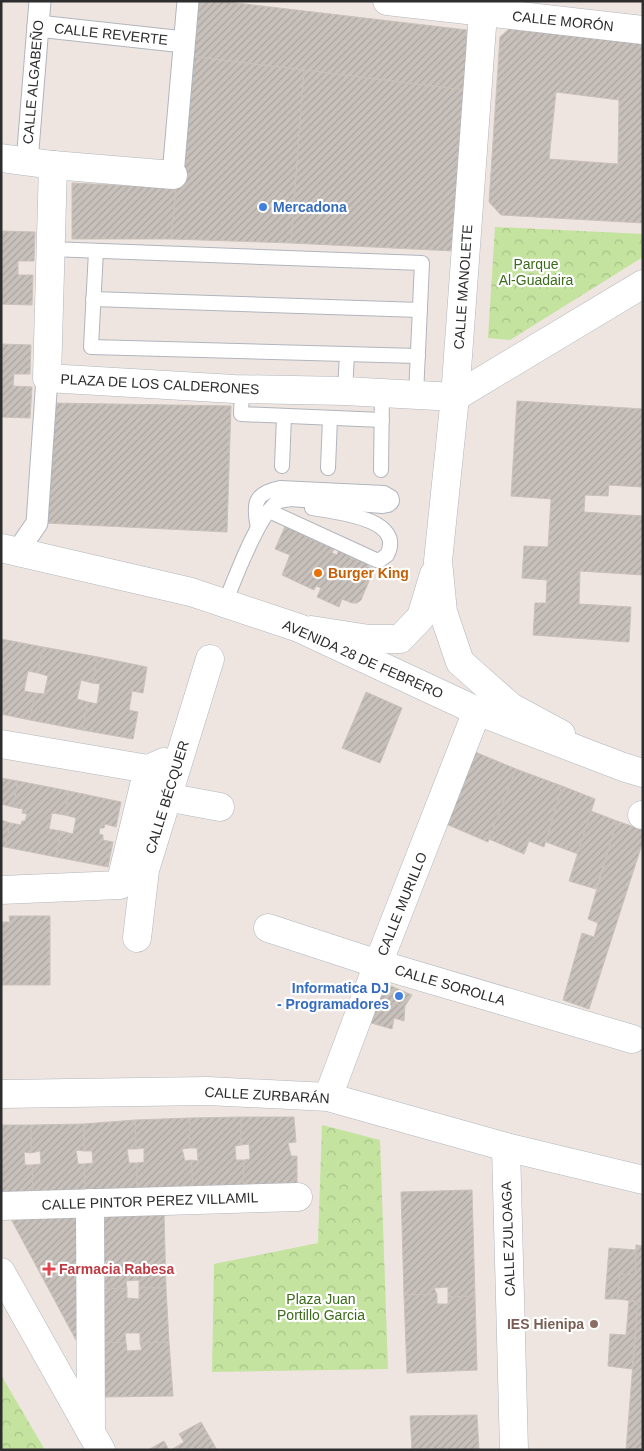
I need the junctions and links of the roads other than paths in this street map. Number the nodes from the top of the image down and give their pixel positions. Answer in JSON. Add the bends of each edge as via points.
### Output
{"nodes":[{"id":1,"x":40,"y":1,"type":"edge"},
{"id":2,"x":188,"y":1,"type":"edge"},
{"id":3,"x":386,"y":1,"type":"edge"},
{"id":4,"x":483,"y":13,"type":"junction"},
{"id":5,"x":38,"y":26,"type":"junction"},
{"id":6,"x":643,"y":30,"type":"edge"},
{"id":7,"x":184,"y":42,"type":"junction"},
{"id":8,"x":27,"y":162,"type":"edge"},
{"id":9,"x":173,"y":175,"type":"joint"},
{"id":10,"x":50,"y":249,"type":"junction"},
{"id":11,"x":96,"y":251,"type":"junction"},
{"id":12,"x":643,"y":284,"type":"edge"},
{"id":13,"x":93,"y":299,"type":"junction"},
{"id":14,"x":420,"y":310,"type":"junction"},
{"id":15,"x":347,"y":354,"type":"junction"},
{"id":16,"x":418,"y":356,"type":"junction"},
{"id":17,"x":46,"y":378,"type":"junction"},
{"id":18,"x":242,"y":389,"type":"junction"},
{"id":19,"x":345,"y":391,"type":"junction"},
{"id":20,"x":382,"y":393,"type":"junction"},
{"id":21,"x":416,"y":395,"type":"junction"},
{"id":22,"x":455,"y":397,"type":"junction"},
{"id":23,"x":284,"y":416,"type":"junction"},
{"id":24,"x":330,"y":418,"type":"junction"},
{"id":25,"x":382,"y":420,"type":"junction"},
{"id":26,"x":282,"y":466,"type":"dead end"},
{"id":27,"x":328,"y":468,"type":"dead end"},
{"id":28,"x":380,"y":470,"type":"dead end"},
{"id":29,"x":279,"y":501,"type":"junction"},
{"id":30,"x":269,"y":511,"type":"junction"},
{"id":31,"x":258,"y":528,"type":"junction"},
{"id":32,"x":6,"y":551,"type":"edge"},
{"id":33,"x":438,"y":561,"type":"junction"},
{"id":34,"x":224,"y":603,"type":"junction"},
{"id":35,"x":299,"y":628,"type":"junction"},
{"id":36,"x":210,"y":659,"type":"dead end"},
{"id":37,"x":478,"y":711,"type":"junction"},
{"id":38,"x":1,"y":744,"type":"edge"},
{"id":39,"x":180,"y":755,"type":"junction"},
{"id":40,"x":148,"y":769,"type":"junction"},
{"id":41,"x":633,"y":770,"type":"edge"},
{"id":42,"x":166,"y":797,"type":"junction"},
{"id":43,"x":220,"y":807,"type":"dead end"},
{"id":44,"x":1,"y":890,"type":"edge"},
{"id":45,"x":268,"y":928,"type":"dead end"},
{"id":46,"x":137,"y":938,"type":"dead end"},
{"id":47,"x":378,"y":964,"type":"junction"},
{"id":48,"x":632,"y":1039,"type":"dead end"},
{"id":49,"x":1,"y":1094,"type":"edge"},
{"id":50,"x":328,"y":1097,"type":"junction"},
{"id":51,"x":506,"y":1147,"type":"junction"},
{"id":52,"x":643,"y":1180,"type":"edge"},
{"id":53,"x":298,"y":1197,"type":"dead end"},
{"id":54,"x":90,"y":1203,"type":"junction"},
{"id":55,"x":1,"y":1206,"type":"edge"},
{"id":56,"x":1,"y":1272,"type":"edge"},
{"id":57,"x":96,"y":1441,"type":"edge"},
{"id":58,"x":514,"y":1450,"type":"edge"}],
"edges":[{"from":1,"to":5,"type":"street","name":"CALLE ALGABEÑO"},
{"from":2,"to":7,"type":"street"},
{"from":3,"to":4,"type":"street","name":"CALLE MORÓN"},
{"from":4,"to":6,"type":"street","name":"CALLE MORÓN"},
{"from":4,"to":22,"type":"street","name":"CALLE MANOLETE"},
{"from":5,"to":7,"type":"street","name":"CALLE REVERTE"},
{"from":5,"to":8,"type":"street","name":"CALLE ALGABEÑO"},
{"from":7,"to":9,"type":"street"},
{"from":8,"to":9,"type":"street"},
{"from":8,"to":10,"type":"street","name":"PLAZA DE LOS CALDERONES"},
{"from":10,"to":11,"type":"lane"},
{"from":10,"to":17,"type":"street","name":"PLAZA DE LOS CALDERONES"},
{"from":11,"to":13,"type":"lane"},
{"from":11,"to":14,"type":"lane","via":[[422,263]]},
{"from":12,"to":22,"type":"street"},
{"from":13,"to":14,"type":"lane"},
{"from":13,"to":15,"type":"lane","via":[[91,347]]},
{"from":14,"to":16,"type":"lane"},
{"from":15,"to":16,"type":"lane"},
{"from":15,"to":19,"type":"lane"},
{"from":16,"to":21,"type":"lane"},
{"from":17,"to":18,"type":"street","name":"PLAZA DE LOS CALDERONES"},
{"from":17,"to":32,"type":"street","via":[[38,523]]},
{"from":18,"to":19,"type":"street","name":"PLAZA DE LOS CALDERONES"},
{"from":18,"to":23,"type":"lane","via":[[241,414]]},
{"from":19,"to":20,"type":"street","name":"PLAZA DE LOS CALDERONES"},
{"from":20,"to":21,"type":"street","name":"PLAZA DE LOS CALDERONES"},
{"from":20,"to":25,"type":"lane"},
{"from":21,"to":22,"type":"street","name":"PLAZA DE LOS CALDERONES"},
{"from":22,"to":33,"type":"street","name":"CALLE MANOLETE"},
{"from":23,"to":24,"type":"lane"},
{"from":23,"to":26,"type":"lane"},
{"from":24,"to":25,"type":"lane"},
{"from":24,"to":27,"type":"lane"},
{"from":25,"to":28,"type":"lane"},
{"from":29,"to":30,"type":"lane"},
{"from":29,"to":30,"type":"lane","via":[[368,520],[387,532],[391,542],[387,555],[376,560]]},
{"from":29,"to":31,"type":"lane","via":[[290,499],[388,506],[392,500],[384,493],[270,490],[258,500],[255,511]]},
{"from":30,"to":31,"type":"lane"},
{"from":31,"to":34,"type":"lane"},
{"from":32,"to":34,"type":"street","name":"AVENIDA 28 DE FEBRERO","via":[[191,592]]},
{"from":33,"to":35,"type":"street","via":[[421,616],[400,639],[369,639]]},
{"from":33,"to":41,"type":"street","via":[[442,612],[460,662],[511,707]]},
{"from":34,"to":35,"type":"street","name":"AVENIDA 28 DE FEBRERO"},
{"from":35,"to":37,"type":"street","name":"AVENIDA 28 DE FEBRERO"},
{"from":36,"to":39,"type":"street","name":"CALLE BÉCQUER"},
{"from":37,"to":41,"type":"street","name":"AVENIDA 28 DE FEBRERO"},
{"from":37,"to":47,"type":"street","name":"CALLE MURILLO"},
{"from":38,"to":40,"type":"street"},
{"from":39,"to":40,"type":"street"},
{"from":39,"to":42,"type":"street","name":"CALLE BÉCQUER"},
{"from":40,"to":44,"type":"street","via":[[120,884]]},
{"from":42,"to":43,"type":"street"},
{"from":42,"to":46,"type":"street","name":"CALLE BÉCQUER","via":[[145,870]]},
{"from":45,"to":47,"type":"street","name":"CALLE SOROLLA"},
{"from":47,"to":48,"type":"street","name":"CALLE SOROLLA"},
{"from":47,"to":50,"type":"street","name":"CALLE MURILLO"},
{"from":49,"to":50,"type":"street","name":"CALLE ZURBARÁN","via":[[208,1091]]},
{"from":50,"to":51,"type":"street","name":"CALLE ZURBARÁN"},
{"from":51,"to":52,"type":"street","name":"CALLE ZURBARÁN"},
{"from":51,"to":58,"type":"street","name":"CALLE ZULOAGA"},
{"from":53,"to":54,"type":"street","name":"CALLE PINTOR PEREZ VILLAMIL"},
{"from":54,"to":55,"type":"street","name":"CALLE PINTOR PEREZ VILLAMIL"},
{"from":54,"to":57,"type":"street"},
{"from":56,"to":57,"type":"street"}]}
